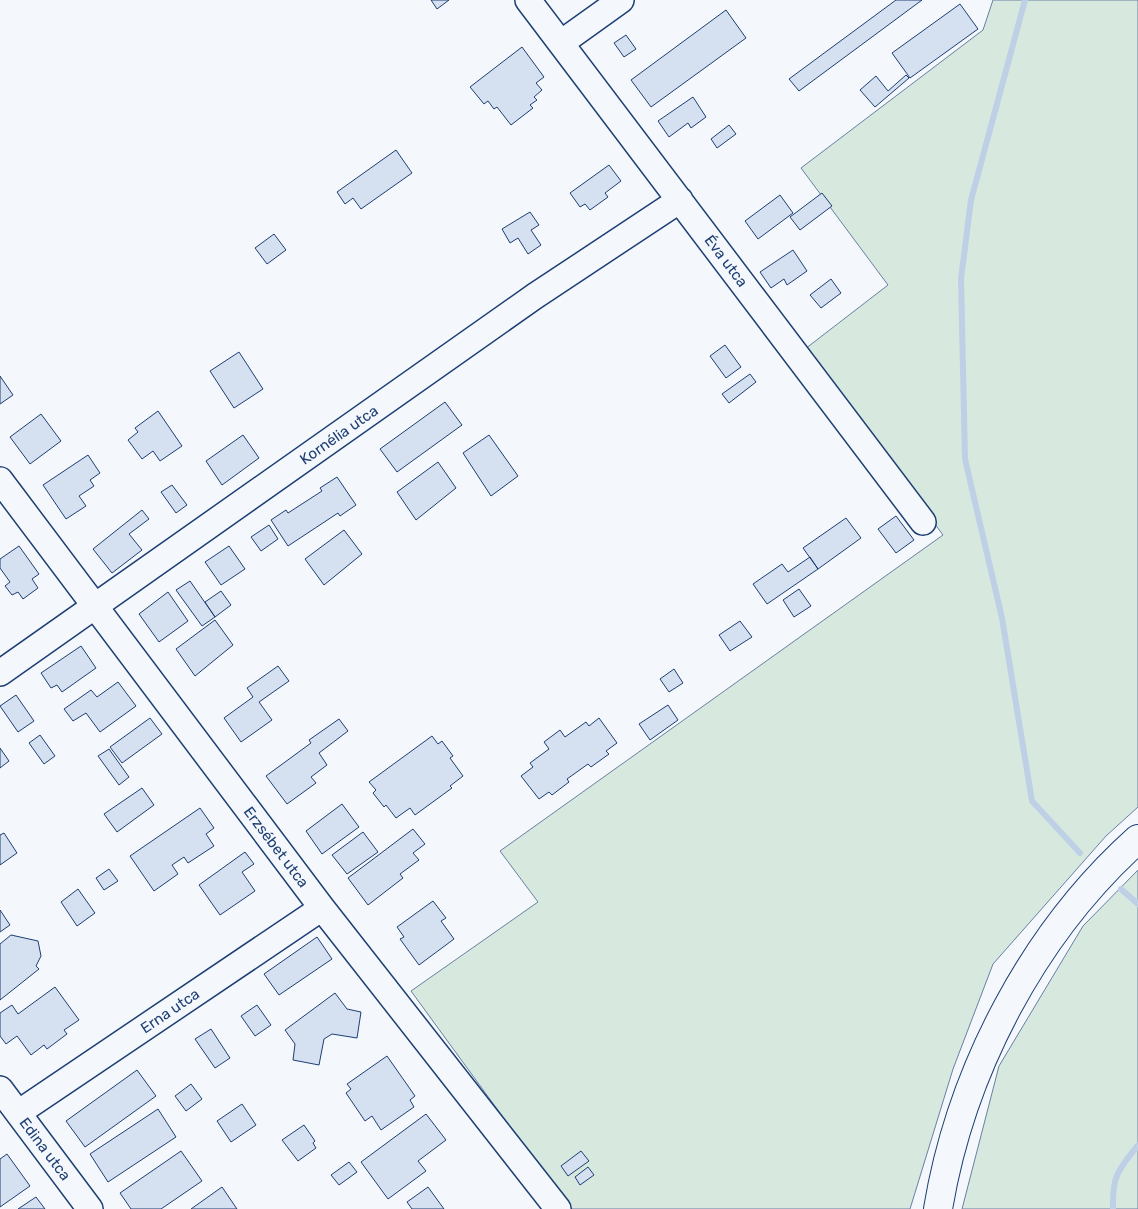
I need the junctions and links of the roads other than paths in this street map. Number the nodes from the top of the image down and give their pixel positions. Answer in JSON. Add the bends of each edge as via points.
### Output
{"nodes":[{"id":1,"x":528,"y":0,"type":"edge"},
{"id":2,"x":621,"y":0,"type":"edge"},
{"id":3,"x":561,"y":42,"type":"junction"},
{"id":4,"x":680,"y":200,"type":"junction"},
{"id":5,"x":0,"y":480,"type":"edge"},
{"id":6,"x":923,"y":522,"type":"dead end"},
{"id":7,"x":94,"y":606,"type":"junction"},
{"id":8,"x":0,"y":672,"type":"edge"},
{"id":9,"x":1138,"y":839,"type":"edge"},
{"id":10,"x":322,"y":908,"type":"junction"},
{"id":11,"x":0,"y":1089,"type":"edge"},
{"id":12,"x":18,"y":1113,"type":"junction"},
{"id":13,"x":90,"y":1209,"type":"edge"},
{"id":14,"x":558,"y":1209,"type":"edge"},
{"id":15,"x":938,"y":1209,"type":"edge"}],
"edges":[{"from":1,"to":3,"type":"street","name":"Éva utca"},
{"from":2,"to":3,"type":"street"},
{"from":3,"to":4,"type":"street","name":"Éva utca"},
{"from":4,"to":6,"type":"street","name":"Éva utca"},
{"from":4,"to":7,"type":"street","name":"Kornélia utca","via":[[535,296]]},
{"from":5,"to":7,"type":"street","name":"Erzsébet utca"},
{"from":7,"to":8,"type":"street","name":"Kornélia utca"},
{"from":7,"to":10,"type":"street","name":"Erzsébet utca"},
{"from":9,"to":15,"type":"main road","via":[[1109,864],[1084,893],[1015,995],[974,1081],[955,1131]]},
{"from":10,"to":12,"type":"street","name":"Erna utca"},
{"from":10,"to":14,"type":"street","name":"Erzsébet utca"},
{"from":11,"to":12,"type":"street","name":"Edina utca"},
{"from":12,"to":13,"type":"street","name":"Edina utca"}]}
